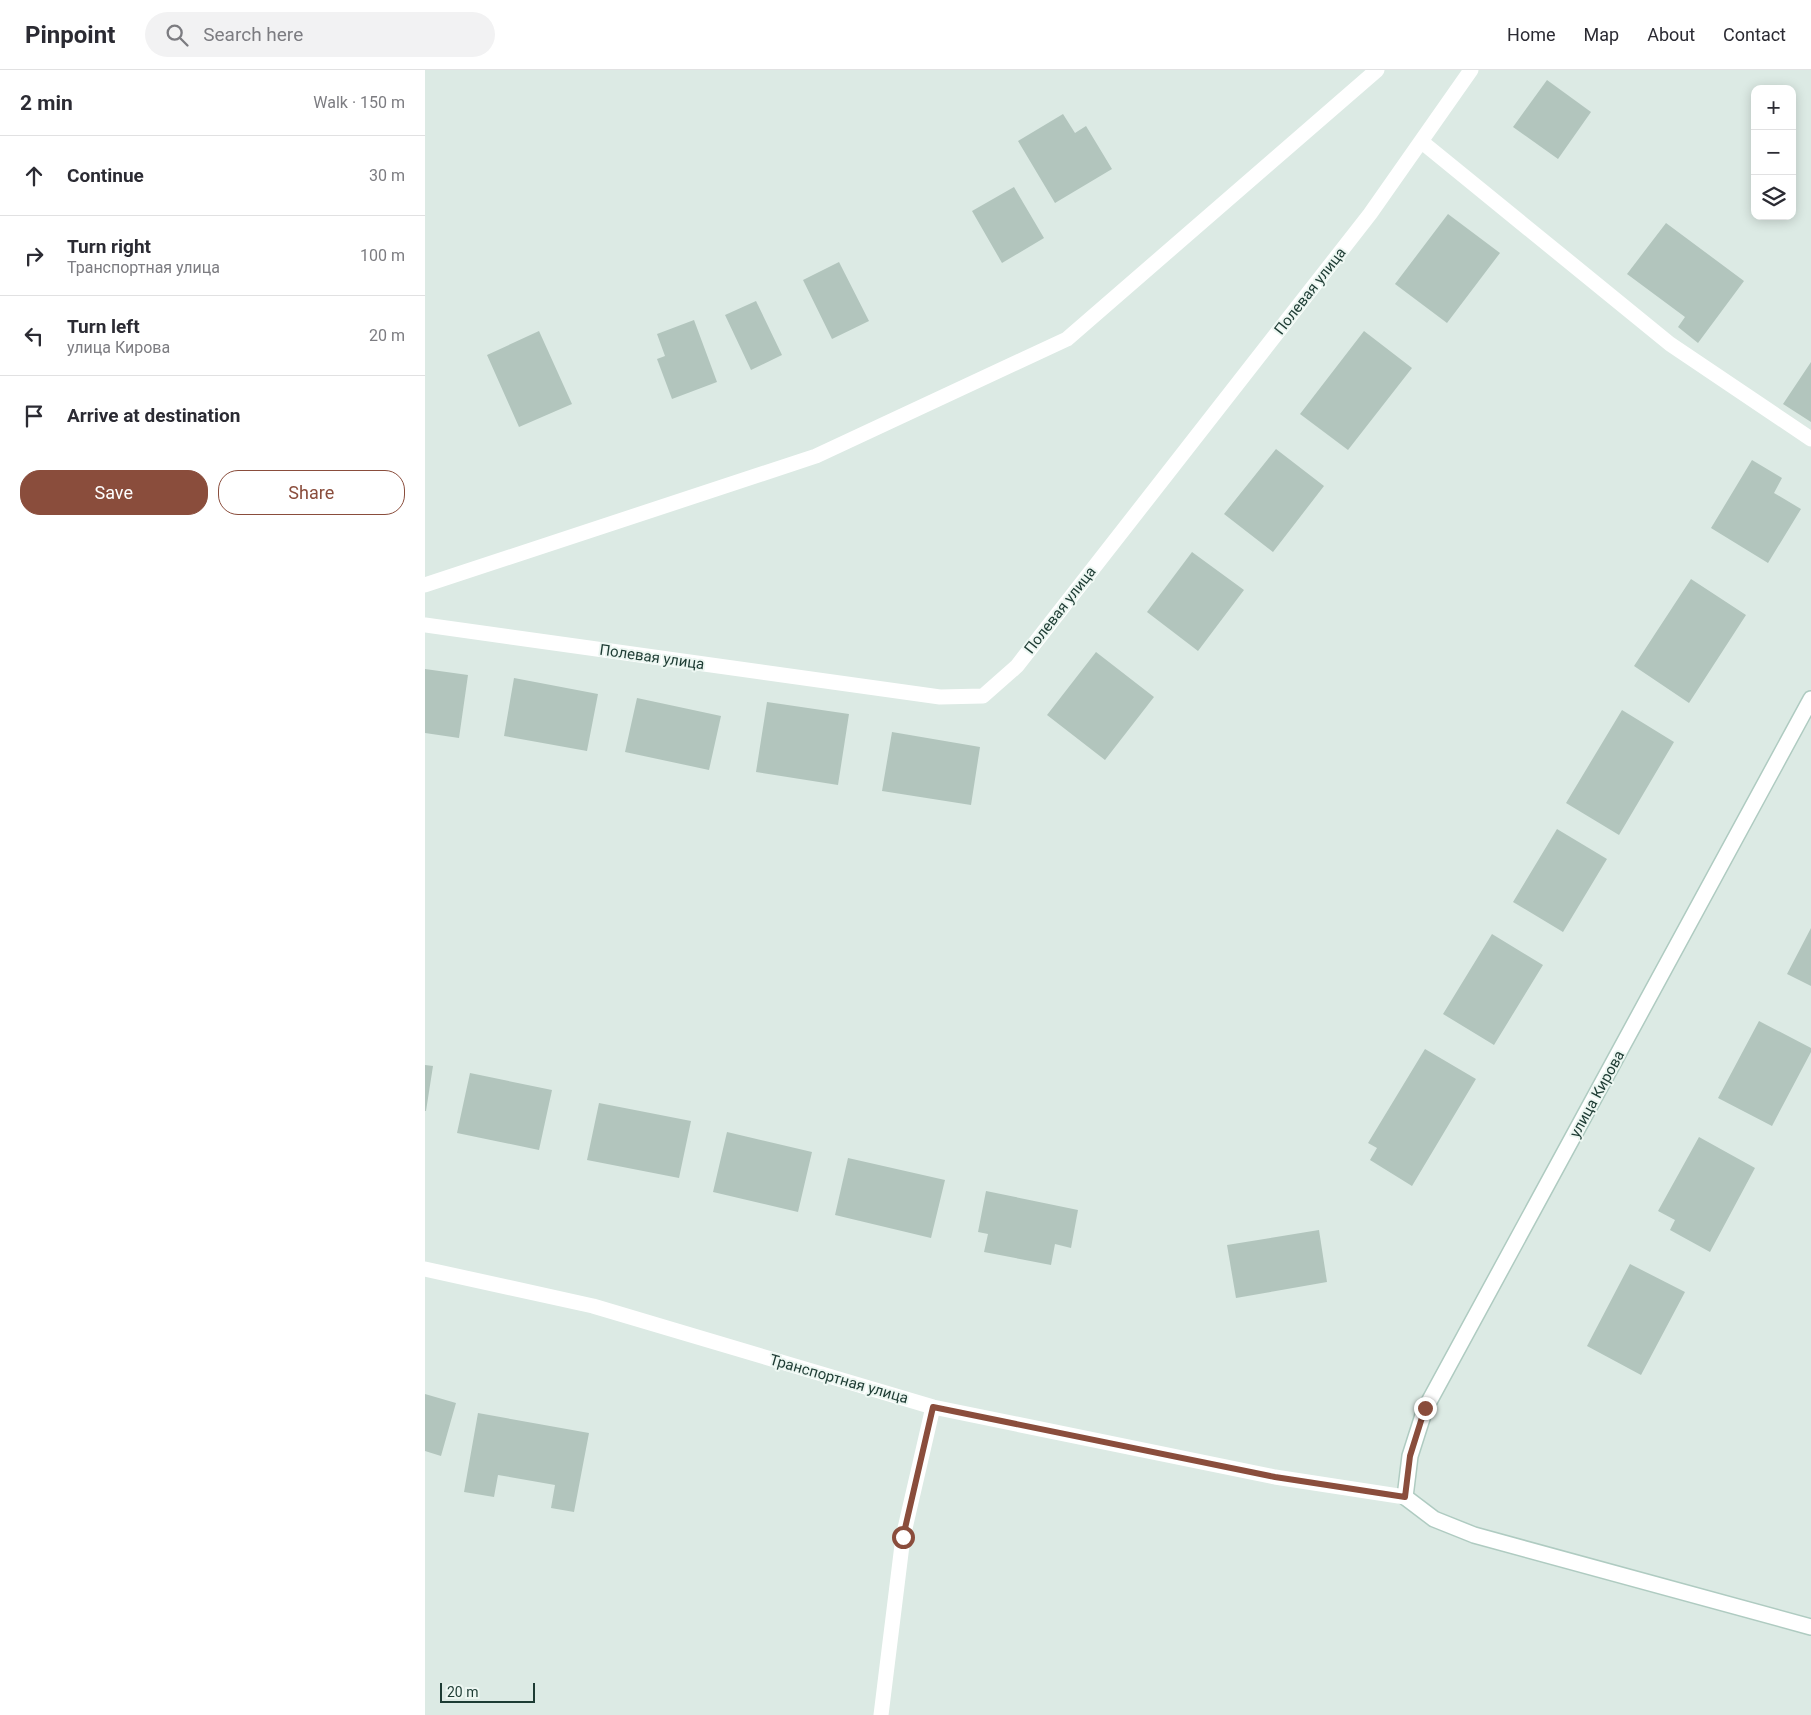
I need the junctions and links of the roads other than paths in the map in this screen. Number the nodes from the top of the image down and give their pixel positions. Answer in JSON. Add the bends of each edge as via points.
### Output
{"nodes":[{"id":1,"x":1377,"y":70,"type":"edge"},
{"id":2,"x":1471,"y":70,"type":"edge"},
{"id":3,"x":1422,"y":142,"type":"junction"},
{"id":4,"x":1811,"y":439,"type":"edge"},
{"id":5,"x":425,"y":584,"type":"edge"},
{"id":6,"x":425,"y":625,"type":"edge"},
{"id":7,"x":1811,"y":699,"type":"edge"},
{"id":8,"x":425,"y":1269,"type":"edge"},
{"id":9,"x":933,"y":1407,"type":"junction"},
{"id":10,"x":1405,"y":1497,"type":"junction"},
{"id":11,"x":1811,"y":1627,"type":"edge"},
{"id":12,"x":881,"y":1715,"type":"edge"}],
"edges":[{"from":1,"to":5,"type":"street","via":[[1067,339],[816,456]]},
{"from":2,"to":3,"type":"street","name":"Полевая улица"},
{"from":3,"to":4,"type":"street","via":[[1670,344]]},
{"from":3,"to":6,"type":"street","name":"Полевая улица","via":[[1370,214],[1017,666],[983,696],[940,696]]},
{"from":7,"to":10,"type":"street","name":"улица Кирова","via":[[1425,1408],[1410,1456]]},
{"from":8,"to":9,"type":"street","name":"Транспортная улица","via":[[593,1306]]},
{"from":9,"to":10,"type":"street","name":"Транспортная улица","via":[[1275,1477]]},
{"from":9,"to":12,"type":"street","via":[[903,1537]]},
{"from":10,"to":11,"type":"street","via":[[1434,1519],[1474,1535]]}]}
